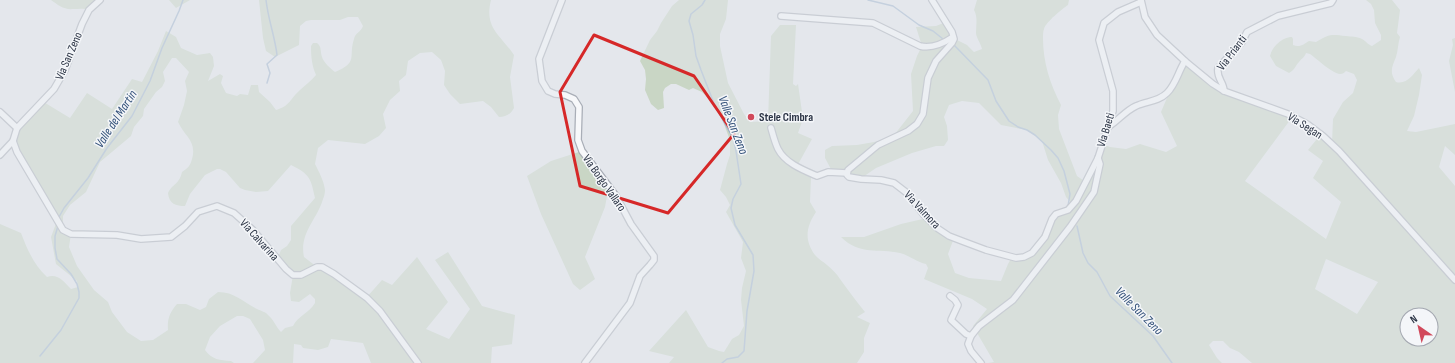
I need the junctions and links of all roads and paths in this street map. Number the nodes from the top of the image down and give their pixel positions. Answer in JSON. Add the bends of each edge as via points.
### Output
{"nodes":[{"id":1,"x":100,"y":0,"type":"edge"},
{"id":2,"x":562,"y":0,"type":"edge"},
{"id":3,"x":932,"y":0,"type":"edge"},
{"id":4,"x":1333,"y":0,"type":"edge"},
{"id":5,"x":1141,"y":1,"type":"edge"},
{"id":6,"x":781,"y":16,"type":"dead end"},
{"id":7,"x":953,"y":37,"type":"junction"},
{"id":8,"x":1185,"y":61,"type":"junction"},
{"id":9,"x":1224,"y":91,"type":"junction"},
{"id":10,"x":0,"y":112,"type":"edge"},
{"id":11,"x":1108,"y":127,"type":"junction"},
{"id":12,"x":17,"y":128,"type":"junction"},
{"id":13,"x":771,"y":128,"type":"dead end"},
{"id":14,"x":13,"y":141,"type":"junction"},
{"id":15,"x":0,"y":155,"type":"edge"},
{"id":16,"x":1098,"y":158,"type":"junction"},
{"id":17,"x":847,"y":173,"type":"junction"},
{"id":18,"x":1455,"y":280,"type":"edge"},
{"id":19,"x":950,"y":296,"type":"dead end"},
{"id":20,"x":971,"y":336,"type":"junction"},
{"id":21,"x":418,"y":363,"type":"edge"},
{"id":22,"x":585,"y":363,"type":"edge"},
{"id":23,"x":981,"y":363,"type":"edge"}],
"edges":[{"from":1,"to":12,"type":"street","name":"Via San Zeno","via":[[82,24],[65,70],[54,88]]},
{"from":2,"to":22,"type":"street","name":"Via Borgo Vallaro","via":[[539,59],[542,81],[548,91],[574,98],[579,107],[578,140],[582,151],[616,196],[631,224],[654,256],[654,260],[640,276],[630,303]]},
{"from":3,"to":7,"type":"street"},
{"from":4,"to":9,"type":"street","name":"Via Prianti","via":[[1324,5],[1278,16],[1248,32],[1218,68],[1218,78],[1224,85]]},
{"from":5,"to":8,"type":"street","name":"Via Segan","via":[[1145,17],[1157,35]]},
{"from":5,"to":11,"type":"street","name":"Via Baeti","via":[[1118,12],[1104,23],[1099,40],[1113,91],[1113,111]]},
{"from":6,"to":7,"type":"street","via":[[872,23],[927,48]]},
{"from":7,"to":17,"type":"street","via":[[952,43],[936,61],[928,78],[923,114],[917,124],[908,131],[878,144]]},
{"from":8,"to":9,"type":"street","name":"Via Segan"},
{"from":8,"to":11,"type":"street","via":[[1166,95],[1159,100],[1144,102],[1128,110]]},
{"from":9,"to":18,"type":"street","name":"Via Segan","via":[[1288,114],[1323,136]]},
{"from":10,"to":12,"type":"street"},
{"from":11,"to":16,"type":"street","name":"Via Baeti"},
{"from":12,"to":14,"type":"street"},
{"from":13,"to":17,"type":"street","name":"Via Valmora","via":[[782,156],[800,168],[817,176],[828,172]]},
{"from":14,"to":15,"type":"street"},
{"from":14,"to":21,"type":"street","name":"Via Calvarina","via":[[63,230],[71,234],[117,235],[141,239],[171,237],[198,212],[217,206],[234,213],[253,230],[293,275],[322,267],[366,298],[380,311]]},
{"from":16,"to":17,"type":"street","name":"Via Valmora","via":[[1076,201],[1068,210],[1056,214],[1045,237],[1032,253],[1016,258],[949,236],[937,228],[894,183],[850,177]]},
{"from":16,"to":20,"type":"street","name":"Via Baeti","via":[[1100,164],[1094,192],[1013,300],[979,326]]},
{"from":19,"to":20,"type":"street","via":[[958,305],[951,320]]},
{"from":20,"to":23,"type":"street","via":[[968,344],[971,352]]}]}
